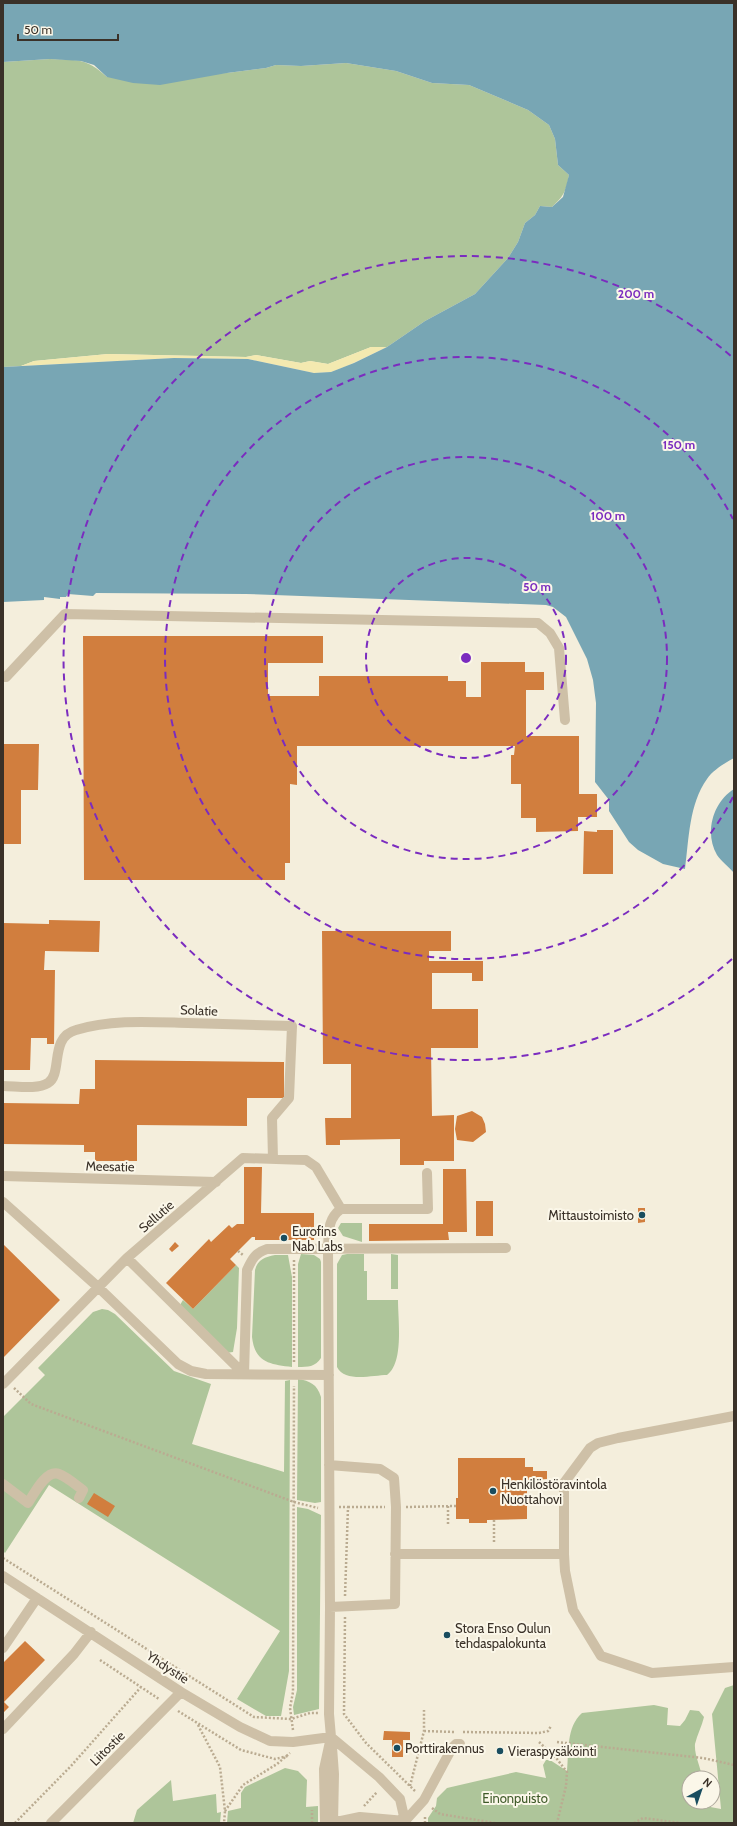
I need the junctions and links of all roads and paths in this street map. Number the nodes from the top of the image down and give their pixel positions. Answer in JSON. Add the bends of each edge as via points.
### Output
{"nodes":[{"id":1,"x":3,"y":677,"type":"edge"},
{"id":2,"x":565,"y":720,"type":"dead end"},
{"id":3,"x":3,"y":1086,"type":"edge"},
{"id":4,"x":273,"y":1159,"type":"junction"},
{"id":5,"x":427,"y":1173,"type":"dead end"},
{"id":6,"x":3,"y":1176,"type":"edge"},
{"id":7,"x":216,"y":1182,"type":"junction"},
{"id":8,"x":3,"y":1202,"type":"edge"},
{"id":9,"x":341,"y":1209,"type":"junction"},
{"id":10,"x":328,"y":1248,"type":"junction"},
{"id":11,"x":506,"y":1248,"type":"dead end"},
{"id":12,"x":294,"y":1249,"type":"junction"},
{"id":13,"x":127,"y":1258,"type":"junction"},
{"id":14,"x":98,"y":1287,"type":"junction"},
{"id":15,"x":244,"y":1374,"type":"junction"},
{"id":16,"x":294,"y":1374,"type":"junction"},
{"id":17,"x":329,"y":1375,"type":"junction"},
{"id":18,"x":5,"y":1383,"type":"edge"},
{"id":19,"x":734,"y":1416,"type":"edge"},
{"id":20,"x":329,"y":1465,"type":"junction"},
{"id":21,"x":3,"y":1484,"type":"edge"},
{"id":22,"x":79,"y":1498,"type":"dead end"},
{"id":23,"x":294,"y":1502,"type":"junction"},
{"id":24,"x":448,"y":1506,"type":"dead end"},
{"id":25,"x":329,"y":1508,"type":"junction"},
{"id":26,"x":494,"y":1520,"type":"dead end"},
{"id":27,"x":448,"y":1524,"type":"dead end"},
{"id":28,"x":396,"y":1554,"type":"junction"},
{"id":29,"x":494,"y":1554,"type":"junction"},
{"id":30,"x":564,"y":1554,"type":"junction"},
{"id":31,"x":3,"y":1558,"type":"edge"},
{"id":32,"x":3,"y":1576,"type":"edge"},
{"id":33,"x":36,"y":1598,"type":"junction"},
{"id":34,"x":345,"y":1606,"type":"junction"},
{"id":35,"x":330,"y":1607,"type":"junction"},
{"id":36,"x":91,"y":1632,"type":"junction"},
{"id":37,"x":7,"y":1633,"type":"edge"},
{"id":38,"x":3,"y":1648,"type":"edge"},
{"id":39,"x":100,"y":1660,"type":"dead end"},
{"id":40,"x":734,"y":1667,"type":"edge"},
{"id":41,"x":141,"y":1687,"type":"junction"},
{"id":42,"x":181,"y":1692,"type":"junction"},
{"id":43,"x":168,"y":1705,"type":"junction"},
{"id":44,"x":424,"y":1710,"type":"dead end"},
{"id":45,"x":329,"y":1714,"type":"junction"},
{"id":46,"x":344,"y":1714,"type":"junction"},
{"id":47,"x":291,"y":1719,"type":"junction"},
{"id":48,"x":198,"y":1725,"type":"junction"},
{"id":49,"x":551,"y":1726,"type":"dead end"},
{"id":50,"x":3,"y":1729,"type":"edge"},
{"id":51,"x":424,"y":1731,"type":"junction"},
{"id":52,"x":455,"y":1732,"type":"dead end"},
{"id":53,"x":462,"y":1732,"type":"dead end"},
{"id":54,"x":331,"y":1737,"type":"junction"},
{"id":55,"x":293,"y":1742,"type":"junction"},
{"id":56,"x":539,"y":1742,"type":"dead end"},
{"id":57,"x":557,"y":1742,"type":"dead end"},
{"id":58,"x":460,"y":1744,"type":"dead end"},
{"id":59,"x":290,"y":1755,"type":"junction"},
{"id":60,"x":734,"y":1765,"type":"edge"},
{"id":61,"x":395,"y":1772,"type":"junction"},
{"id":62,"x":385,"y":1783,"type":"junction"},
{"id":63,"x":410,"y":1786,"type":"junction"},
{"id":64,"x":424,"y":1800,"type":"junction"},
{"id":65,"x":312,"y":1807,"type":"dead end"},
{"id":66,"x":225,"y":1812,"type":"junction"},
{"id":67,"x":360,"y":1817,"type":"junction"},
{"id":68,"x":379,"y":1821,"type":"edge"},
{"id":69,"x":329,"y":1822,"type":"edge"},
{"id":70,"x":405,"y":1822,"type":"edge"},
{"id":71,"x":15,"y":1823,"type":"edge"},
{"id":72,"x":51,"y":1823,"type":"edge"},
{"id":73,"x":224,"y":1823,"type":"edge"},
{"id":74,"x":312,"y":1823,"type":"edge"},
{"id":75,"x":495,"y":1823,"type":"edge"},
{"id":76,"x":557,"y":1823,"type":"edge"},
{"id":77,"x":634,"y":1823,"type":"edge"},
{"id":78,"x":680,"y":1823,"type":"edge"}],
"edges":[{"from":1,"to":2,"type":"lane","via":[[6,677],[65,614],[538,624],[550,633],[559,648]]},
{"from":3,"to":4,"type":"lane","name":"Solatie","via":[[38,1086],[48,1083],[54,1078],[58,1051],[64,1037],[68,1032],[77,1029],[130,1021],[292,1026],[289,1098],[272,1118]]},
{"from":4,"to":7,"type":"lane","name":"Sellutie","via":[[243,1158]]},
{"from":4,"to":9,"type":"lane","name":"Sellutie","via":[[306,1160],[316,1167]]},
{"from":5,"to":9,"type":"lane","via":[[428,1209]]},
{"from":6,"to":7,"type":"lane","name":"Meesatie"},
{"from":7,"to":13,"type":"lane","name":"Sellutie"},
{"from":8,"to":14,"type":"lane"},
{"from":9,"to":10,"type":"lane","via":[[333,1214]]},
{"from":10,"to":11,"type":"lane"},
{"from":10,"to":12,"type":"lane"},
{"from":10,"to":17,"type":"lane"},
{"from":12,"to":15,"type":"lane","via":[[263,1250],[250,1262],[247,1270]]},
{"from":12,"to":16,"type":"path"},
{"from":13,"to":14,"type":"lane","name":"Sellutie"},
{"from":13,"to":15,"type":"lane"},
{"from":14,"to":15,"type":"lane","via":[[178,1364],[191,1371],[206,1374]]},
{"from":14,"to":18,"type":"lane","name":"Sellutie"},
{"from":15,"to":16,"type":"lane"},
{"from":16,"to":17,"type":"lane"},
{"from":16,"to":23,"type":"path"},
{"from":17,"to":20,"type":"lane"},
{"from":18,"to":23,"type":"path","via":[[31,1404]]},
{"from":19,"to":30,"type":"lane","via":[[618,1438],[598,1443],[590,1448],[564,1483]]},
{"from":20,"to":25,"type":"lane"},
{"from":20,"to":28,"type":"lane","via":[[380,1469],[394,1478]]},
{"from":21,"to":22,"type":"lane","via":[[28,1503],[46,1477],[52,1473],[58,1474],[83,1490]]},
{"from":23,"to":25,"type":"path","via":[[314,1508]]},
{"from":23,"to":47,"type":"path"},
{"from":24,"to":27,"type":"path"},
{"from":25,"to":34,"type":"path","via":[[348,1507]]},
{"from":25,"to":35,"type":"lane"},
{"from":26,"to":29,"type":"path"},
{"from":28,"to":29,"type":"lane"},
{"from":28,"to":34,"type":"lane","via":[[395,1604]]},
{"from":29,"to":30,"type":"lane"},
{"from":30,"to":40,"type":"lane","via":[[573,1610],[601,1656],[652,1672]]},
{"from":31,"to":47,"type":"path","via":[[254,1717]]},
{"from":32,"to":33,"type":"lane","name":"Yhdystie"},
{"from":33,"to":36,"type":"lane","name":"Yhdystie"},
{"from":33,"to":37,"type":"lane"},
{"from":34,"to":35,"type":"lane"},
{"from":34,"to":46,"type":"path"},
{"from":35,"to":45,"type":"lane"},
{"from":36,"to":42,"type":"lane","name":"Yhdystie"},
{"from":36,"to":50,"type":"lane","via":[[74,1654]]},
{"from":37,"to":38,"type":"lane"},
{"from":39,"to":41,"type":"path"},
{"from":41,"to":43,"type":"path"},
{"from":41,"to":71,"type":"path","via":[[71,1766]]},
{"from":42,"to":43,"type":"lane","name":"Liitostie"},
{"from":42,"to":55,"type":"lane","name":"Yhdystie","via":[[270,1741]]},
{"from":43,"to":48,"type":"path"},
{"from":43,"to":72,"type":"lane","name":"Liitostie"},
{"from":44,"to":51,"type":"path"},
{"from":45,"to":46,"type":"path"},
{"from":45,"to":47,"type":"path","via":[[310,1713]]},
{"from":45,"to":54,"type":"lane"},
{"from":46,"to":61,"type":"path","via":[[366,1743]]},
{"from":47,"to":55,"type":"path"},
{"from":48,"to":59,"type":"path","via":[[241,1750],[275,1759]]},
{"from":48,"to":66,"type":"path","via":[[220,1767]]},
{"from":49,"to":53,"type":"path","via":[[548,1731],[539,1733]]},
{"from":51,"to":52,"type":"path"},
{"from":51,"to":63,"type":"path"},
{"from":54,"to":55,"type":"lane","name":"Yhdystie"},
{"from":54,"to":62,"type":"lane"},
{"from":54,"to":69,"type":"lane","via":[[334,1774]]},
{"from":54,"to":69,"type":"lane","via":[[324,1769],[324,1807]]},
{"from":55,"to":59,"type":"path"},
{"from":56,"to":76,"type":"path","via":[[567,1772]]},
{"from":57,"to":60,"type":"path","via":[[703,1758]]},
{"from":58,"to":64,"type":"lane","via":[[452,1748]]},
{"from":59,"to":66,"type":"path","via":[[244,1785]]},
{"from":61,"to":62,"type":"path"},
{"from":61,"to":63,"type":"path"},
{"from":62,"to":67,"type":"path","via":[[362,1808]]},
{"from":62,"to":70,"type":"lane","via":[[400,1799]]},
{"from":63,"to":64,"type":"path"},
{"from":64,"to":70,"type":"lane"},
{"from":64,"to":75,"type":"path","via":[[440,1814]]},
{"from":65,"to":74,"type":"path"},
{"from":66,"to":73,"type":"path"},
{"from":67,"to":68,"type":"lane"},
{"from":67,"to":69,"type":"lane"},
{"from":68,"to":70,"type":"lane"},
{"from":77,"to":78,"type":"path","via":[[643,1818]]}]}
